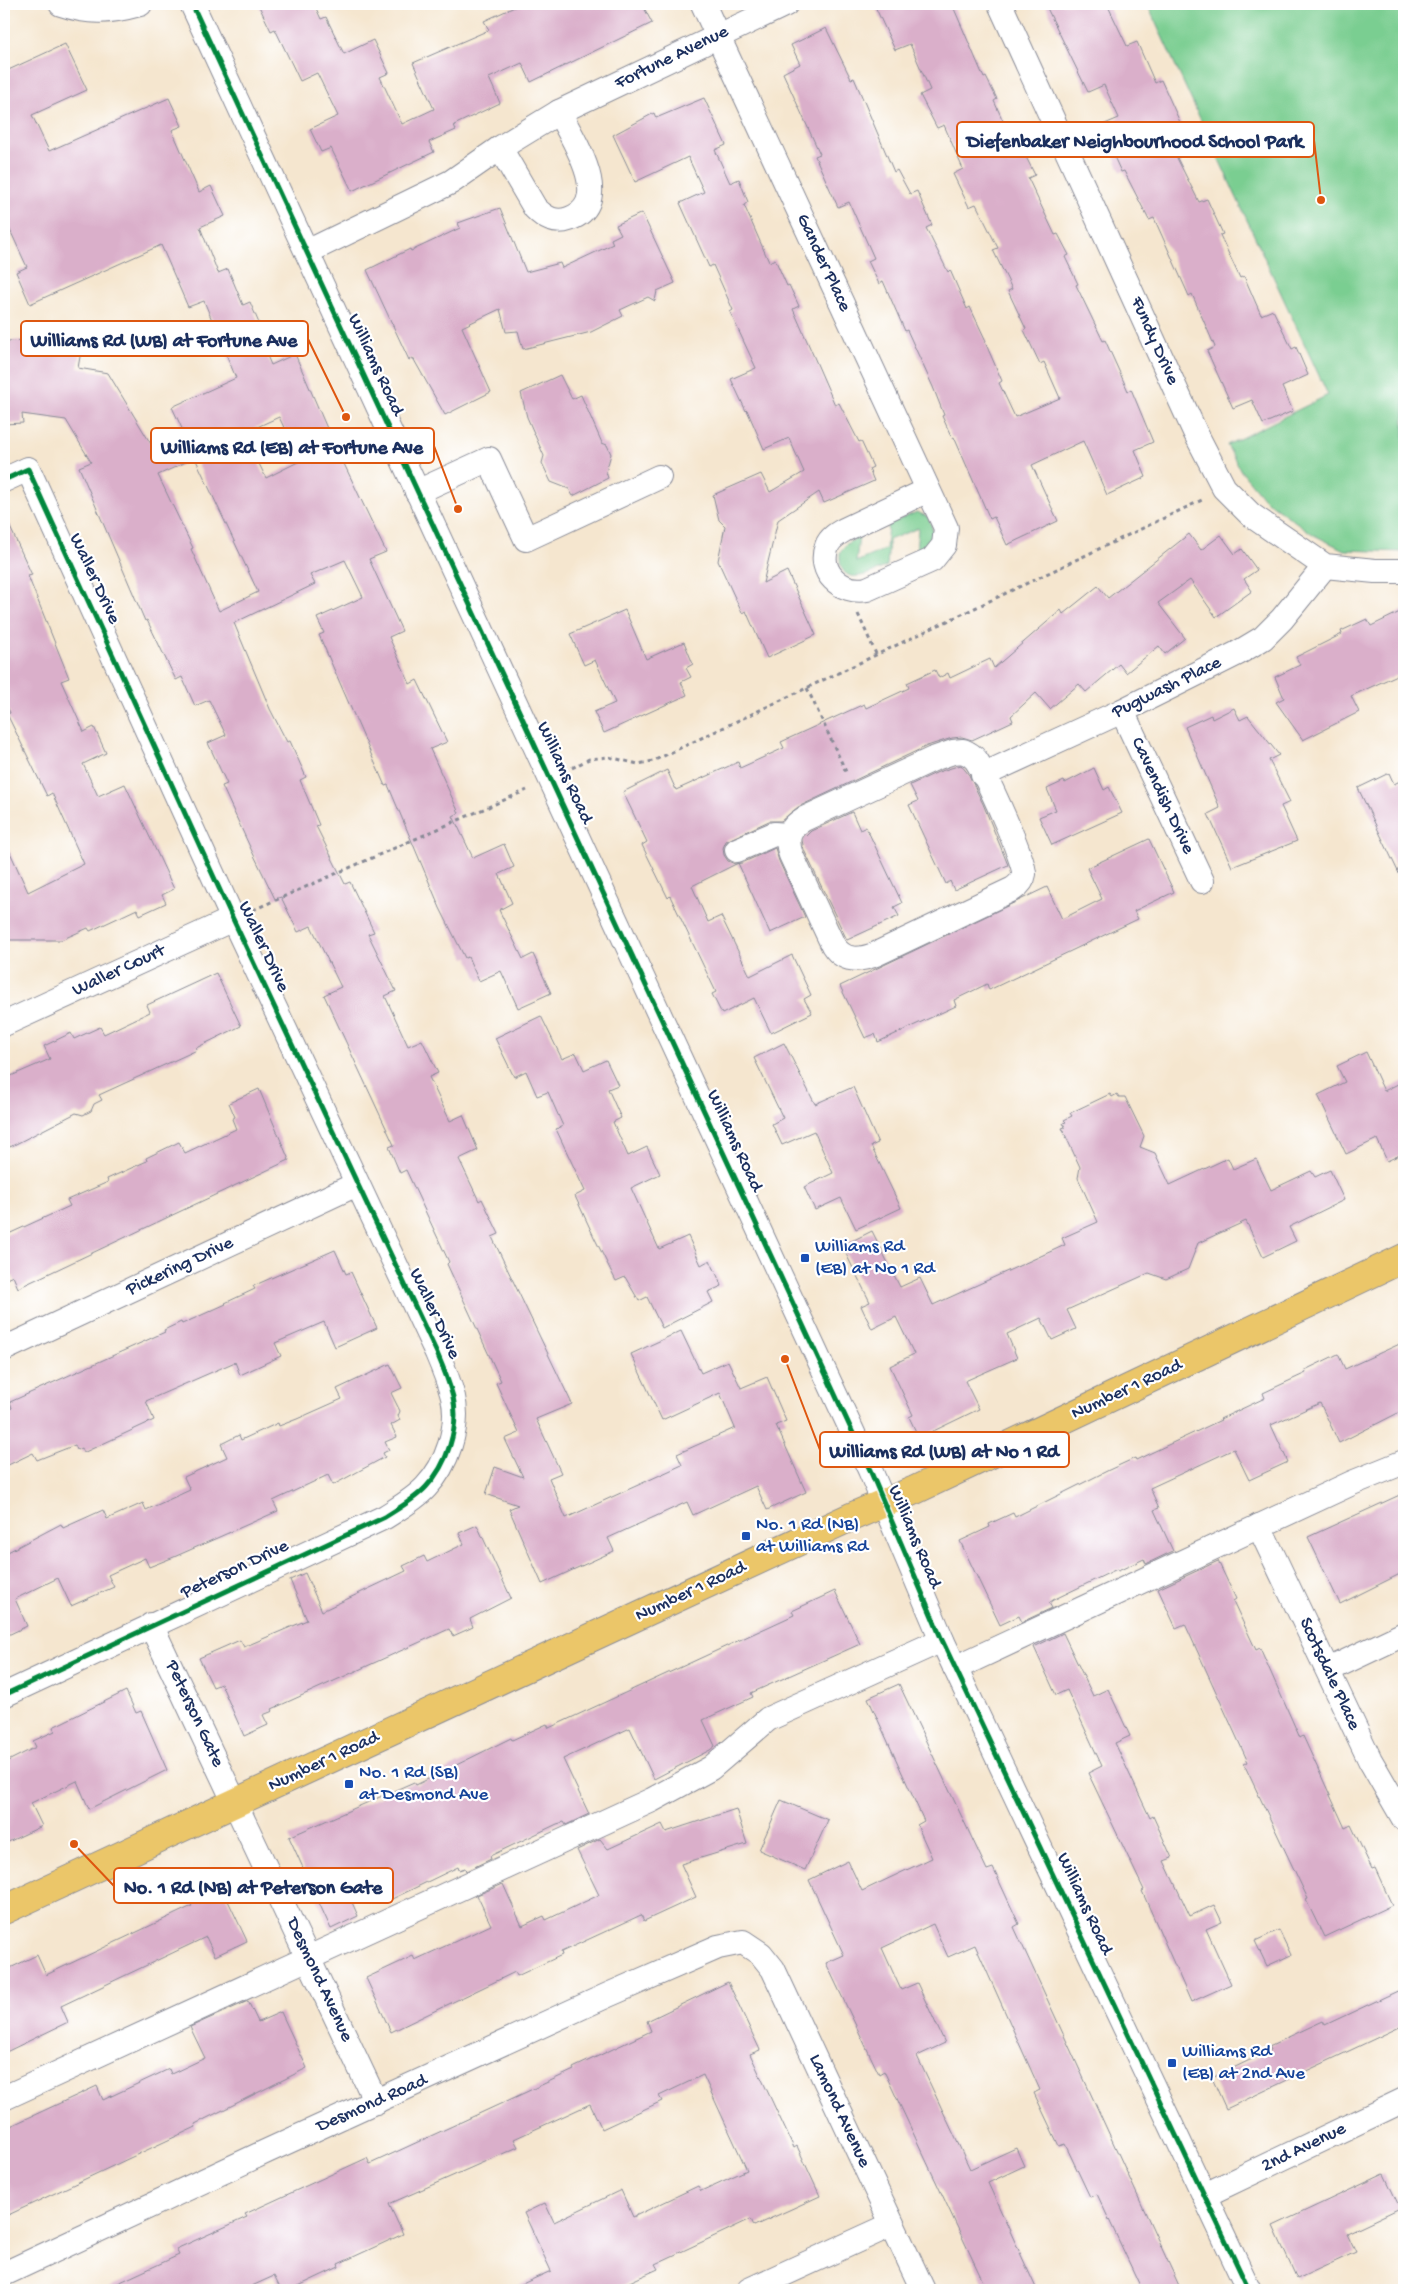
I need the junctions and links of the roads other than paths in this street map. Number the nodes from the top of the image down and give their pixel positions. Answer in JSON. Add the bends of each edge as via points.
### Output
{"nodes":[{"id":1,"x":61,"y":4,"type":"edge"},
{"id":2,"x":140,"y":4,"type":"edge"},
{"id":3,"x":192,"y":4,"type":"edge"},
{"id":4,"x":703,"y":4,"type":"edge"},
{"id":5,"x":786,"y":4,"type":"edge"},
{"id":6,"x":1000,"y":4,"type":"edge"},
{"id":7,"x":718,"y":36,"type":"junction"},
{"id":8,"x":559,"y":112,"type":"junction"},
{"id":9,"x":500,"y":148,"type":"junction"},
{"id":10,"x":307,"y":252,"type":"junction"},
{"id":11,"x":658,"y":478,"type":"dead end"},
{"id":12,"x":4,"y":480,"type":"edge"},
{"id":13,"x":928,"y":490,"type":"junction"},
{"id":14,"x":417,"y":492,"type":"junction"},
{"id":15,"x":1325,"y":566,"type":"junction"},
{"id":16,"x":1404,"y":570,"type":"edge"},
{"id":17,"x":1122,"y":711,"type":"junction"},
{"id":18,"x":983,"y":775,"type":"junction"},
{"id":19,"x":788,"y":835,"type":"junction"},
{"id":20,"x":737,"y":850,"type":"dead end"},
{"id":21,"x":1202,"y":881,"type":"dead end"},
{"id":22,"x":243,"y":915,"type":"junction"},
{"id":23,"x":4,"y":1024,"type":"edge"},
{"id":24,"x":357,"y":1184,"type":"junction"},
{"id":25,"x":1404,"y":1258,"type":"edge"},
{"id":26,"x":4,"y":1350,"type":"edge"},
{"id":27,"x":451,"y":1441,"type":"joint"},
{"id":28,"x":1404,"y":1462,"type":"edge"},
{"id":29,"x":883,"y":1504,"type":"junction"},
{"id":30,"x":1259,"y":1526,"type":"junction"},
{"id":31,"x":151,"y":1625,"type":"junction"},
{"id":32,"x":1404,"y":1634,"type":"edge"},
{"id":33,"x":942,"y":1640,"type":"junction"},
{"id":34,"x":955,"y":1668,"type":"junction"},
{"id":35,"x":1328,"y":1670,"type":"junction"},
{"id":36,"x":4,"y":1695,"type":"edge"},
{"id":37,"x":236,"y":1803,"type":"junction"},
{"id":38,"x":1404,"y":1819,"type":"edge"},
{"id":39,"x":4,"y":1910,"type":"edge"},
{"id":40,"x":743,"y":1942,"type":"joint"},
{"id":41,"x":310,"y":1958,"type":"junction"},
{"id":42,"x":4,"y":2098,"type":"edge"},
{"id":43,"x":1404,"y":2100,"type":"edge"},
{"id":44,"x":376,"y":2102,"type":"junction"},
{"id":45,"x":1205,"y":2195,"type":"junction"},
{"id":46,"x":892,"y":2225,"type":"junction"},
{"id":47,"x":4,"y":2274,"type":"edge"},
{"id":48,"x":749,"y":2290,"type":"edge"},
{"id":49,"x":923,"y":2290,"type":"edge"},
{"id":50,"x":1249,"y":2290,"type":"edge"}],
"edges":[{"from":1,"to":2,"type":"street","via":[[77,10],[114,12]]},
{"from":3,"to":10,"type":"street","name":"Williams Road"},
{"from":4,"to":7,"type":"street","name":"Gander Place"},
{"from":5,"to":7,"type":"street","name":"Fortune Avenue"},
{"from":6,"to":15,"type":"street","name":"Fundy Drive","via":[[1195,432],[1224,488],[1251,515]]},
{"from":7,"to":8,"type":"street","name":"Fortune Avenue"},
{"from":7,"to":13,"type":"street","name":"Gander Place"},
{"from":8,"to":9,"type":"street","name":"Fortune Avenue"},
{"from":8,"to":9,"type":"street","via":[[591,182],[587,205],[576,215],[561,221],[541,215]]},
{"from":9,"to":10,"type":"street","name":"Fortune Avenue","via":[[451,182]]},
{"from":10,"to":14,"type":"street","name":"Williams Road"},
{"from":11,"to":14,"type":"street","via":[[526,540],[488,459]]},
{"from":12,"to":22,"type":"street","name":"Waller Drive","via":[[28,469]]},
{"from":13,"to":13,"type":"street","name":"Gander Place","via":[[832,538],[825,556],[837,583],[857,591],[932,560],[940,553],[946,528]]},
{"from":14,"to":29,"type":"street","name":"Williams Road"},
{"from":15,"to":16,"type":"street","name":"Fundy Drive"},
{"from":15,"to":17,"type":"street","name":"Pugwash Place","via":[[1263,638]]},
{"from":17,"to":18,"type":"street","name":"Pugwash Place"},
{"from":17,"to":21,"type":"street","name":"Cavendish Drive"},
{"from":18,"to":19,"type":"street","via":[[972,756],[963,751],[952,752],[856,794],[797,824]]},
{"from":18,"to":19,"type":"street","via":[[1019,854],[1024,869],[1022,881],[867,958],[848,958],[833,945],[791,855]]},
{"from":19,"to":20,"type":"street","via":[[774,834]]},
{"from":22,"to":23,"type":"street","name":"Waller Court"},
{"from":22,"to":24,"type":"street","name":"Waller Drive"},
{"from":24,"to":26,"type":"street","name":"Pickering Drive"},
{"from":24,"to":27,"type":"street","name":"Waller Drive","via":[[448,1380],[455,1414]]},
{"from":25,"to":29,"type":"main road","name":"Number 1 Road"},
{"from":27,"to":31,"type":"street","name":"Peterson Drive","via":[[443,1461],[426,1487],[404,1506]]},
{"from":28,"to":30,"type":"street"},
{"from":29,"to":33,"type":"street","name":"Williams Road"},
{"from":29,"to":37,"type":"main road","name":"Number 1 Road"},
{"from":30,"to":34,"type":"street"},
{"from":30,"to":35,"type":"street","name":"Scotsdale Place"},
{"from":31,"to":36,"type":"street","name":"Peterson Drive"},
{"from":31,"to":37,"type":"street","name":"Peterson Gate"},
{"from":32,"to":35,"type":"street"},
{"from":33,"to":34,"type":"street","name":"Williams Road"},
{"from":33,"to":41,"type":"street","via":[[768,1720],[711,1768],[652,1800]]},
{"from":34,"to":45,"type":"street","name":"Williams Road"},
{"from":35,"to":38,"type":"street","name":"Scotsdale Place","via":[[1370,1760]]},
{"from":37,"to":39,"type":"main road","name":"Number 1 Road"},
{"from":37,"to":41,"type":"street","name":"Desmond Avenue"},
{"from":40,"to":44,"type":"street","name":"Desmond Road","via":[[718,1947]]},
{"from":40,"to":46,"type":"street","name":"Lamond Avenue","via":[[761,1954],[773,1969]]},
{"from":41,"to":42,"type":"street"},
{"from":41,"to":44,"type":"street","name":"Desmond Avenue"},
{"from":43,"to":45,"type":"street","name":"2nd Avenue"},
{"from":44,"to":47,"type":"street","name":"Desmond Road"},
{"from":45,"to":50,"type":"street","name":"Williams Road"},
{"from":46,"to":48,"type":"street"},
{"from":46,"to":49,"type":"street","name":"Lamond Avenue"}]}
